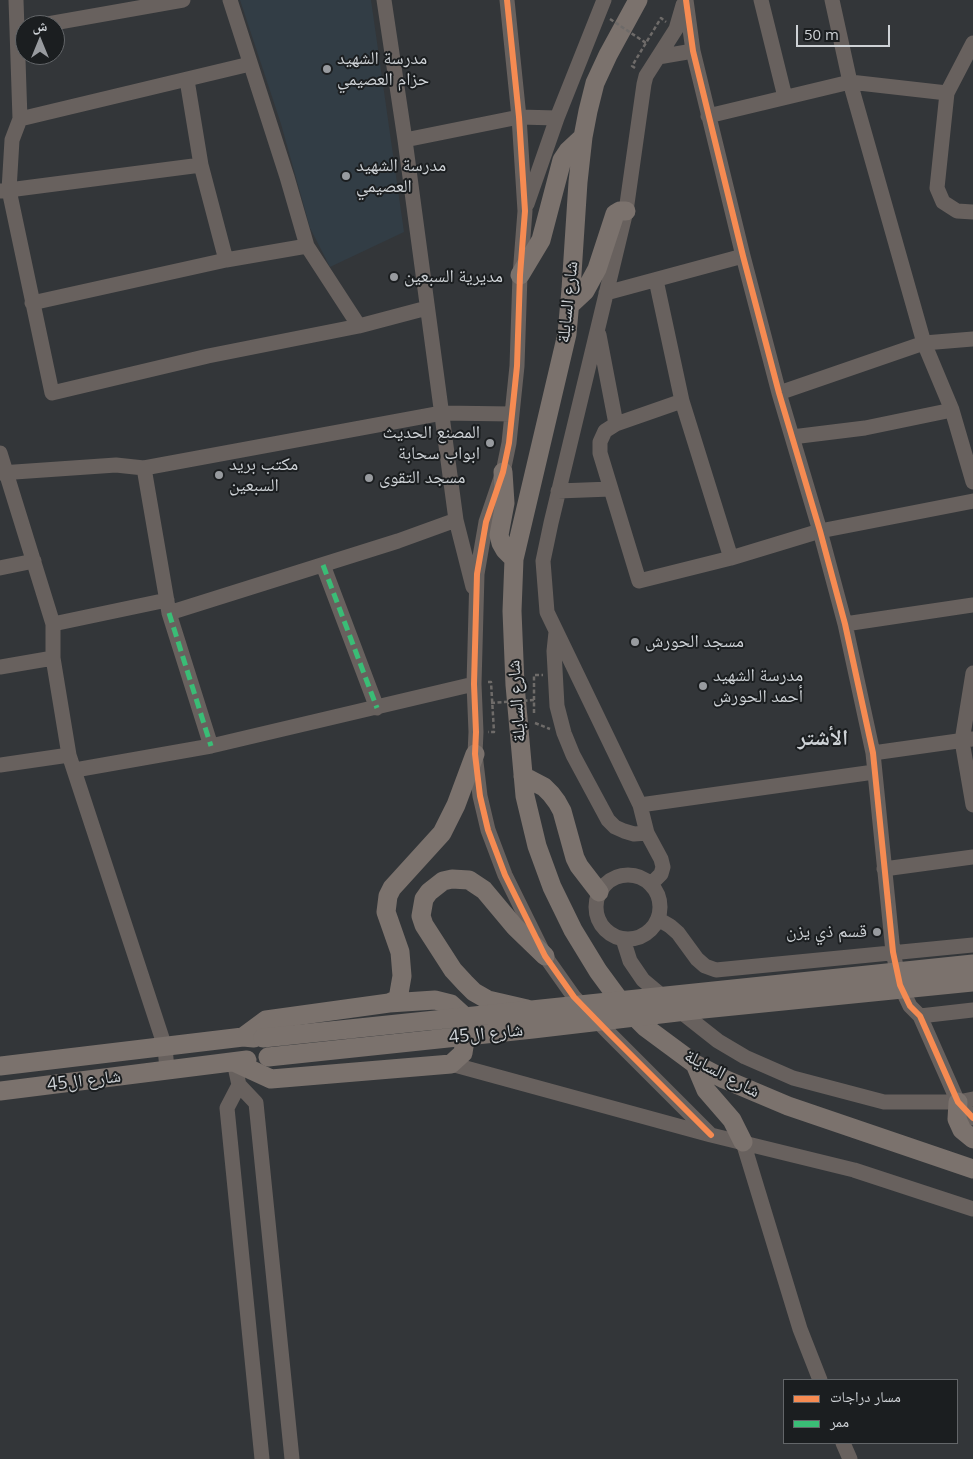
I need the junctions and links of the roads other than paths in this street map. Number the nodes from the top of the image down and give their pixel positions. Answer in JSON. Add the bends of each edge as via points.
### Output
{"nodes":[{"id":1,"x":16,"y":0,"type":"edge"},
{"id":2,"x":183,"y":0,"type":"edge"},
{"id":3,"x":230,"y":0,"type":"edge"},
{"id":4,"x":384,"y":0,"type":"edge"},
{"id":5,"x":507,"y":0,"type":"edge"},
{"id":6,"x":604,"y":0,"type":"edge"},
{"id":7,"x":638,"y":0,"type":"edge"},
{"id":8,"x":685,"y":0,"type":"edge"},
{"id":9,"x":761,"y":0,"type":"edge"},
{"id":10,"x":832,"y":0,"type":"edge"},
{"id":11,"x":19,"y":15,"type":"edge"},
{"id":12,"x":65,"y":21,"type":"edge"},
{"id":13,"x":973,"y":43,"type":"edge"},
{"id":14,"x":693,"y":51,"type":"junction"},
{"id":15,"x":658,"y":57,"type":"junction"},
{"id":16,"x":250,"y":64,"type":"junction"},
{"id":17,"x":21,"y":65,"type":"edge"},
{"id":18,"x":187,"y":80,"type":"junction"},
{"id":19,"x":850,"y":82,"type":"junction"},
{"id":20,"x":948,"y":93,"type":"junction"},
{"id":21,"x":785,"y":97,"type":"junction"},
{"id":22,"x":708,"y":116,"type":"junction"},
{"id":23,"x":520,"y":117,"type":"junction"},
{"id":24,"x":557,"y":118,"type":"junction"},
{"id":25,"x":20,"y":119,"type":"junction"},
{"id":26,"x":583,"y":137,"type":"junction"},
{"id":27,"x":405,"y":140,"type":"junction"},
{"id":28,"x":200,"y":165,"type":"junction"},
{"id":29,"x":5,"y":190,"type":"edge"},
{"id":30,"x":524,"y":211,"type":"junction"},
{"id":31,"x":626,"y":211,"type":"junction"},
{"id":32,"x":973,"y":212,"type":"edge"},
{"id":33,"x":306,"y":246,"type":"junction"},
{"id":34,"x":743,"y":256,"type":"junction"},
{"id":35,"x":226,"y":260,"type":"junction"},
{"id":36,"x":520,"y":275,"type":"junction"},
{"id":37,"x":656,"y":280,"type":"junction"},
{"id":38,"x":606,"y":293,"type":"junction"},
{"id":39,"x":32,"y":303,"type":"junction"},
{"id":40,"x":570,"y":305,"type":"junction"},
{"id":41,"x":427,"y":308,"type":"junction"},
{"id":42,"x":359,"y":326,"type":"junction"},
{"id":43,"x":597,"y":328,"type":"junction"},
{"id":44,"x":973,"y":339,"type":"edge"},
{"id":45,"x":924,"y":342,"type":"junction"},
{"id":46,"x":779,"y":393,"type":"junction"},
{"id":47,"x":682,"y":401,"type":"junction"},
{"id":48,"x":952,"y":410,"type":"junction"},
{"id":49,"x":442,"y":413,"type":"junction"},
{"id":50,"x":512,"y":414,"type":"junction"},
{"id":51,"x":616,"y":424,"type":"junction"},
{"id":52,"x":792,"y":437,"type":"junction"},
{"id":53,"x":0,"y":453,"type":"edge"},
{"id":54,"x":144,"y":468,"type":"junction"},
{"id":55,"x":3,"y":472,"type":"edge"},
{"id":56,"x":502,"y":472,"type":"junction"},
{"id":57,"x":973,"y":482,"type":"edge"},
{"id":58,"x":610,"y":489,"type":"junction"},
{"id":59,"x":558,"y":492,"type":"junction"},
{"id":60,"x":973,"y":501,"type":"edge"},
{"id":61,"x":456,"y":520,"type":"junction"},
{"id":62,"x":820,"y":531,"type":"junction"},
{"id":63,"x":731,"y":558,"type":"junction"},
{"id":64,"x":514,"y":559,"type":"junction"},
{"id":65,"x":34,"y":561,"type":"junction"},
{"id":66,"x":323,"y":565,"type":"junction"},
{"id":67,"x":0,"y":568,"type":"edge"},
{"id":68,"x":476,"y":600,"type":"junction"},
{"id":69,"x":973,"y":605,"type":"edge"},
{"id":70,"x":168,"y":606,"type":"junction"},
{"id":71,"x":52,"y":624,"type":"junction"},
{"id":72,"x":845,"y":624,"type":"junction"},
{"id":73,"x":556,"y":632,"type":"junction"},
{"id":74,"x":53,"y":658,"type":"junction"},
{"id":75,"x":0,"y":667,"type":"edge"},
{"id":76,"x":973,"y":673,"type":"edge"},
{"id":77,"x":474,"y":684,"type":"junction"},
{"id":78,"x":377,"y":708,"type":"junction"},
{"id":79,"x":968,"y":740,"type":"edge"},
{"id":80,"x":211,"y":746,"type":"junction"},
{"id":81,"x":873,"y":753,"type":"junction"},
{"id":82,"x":475,"y":754,"type":"junction"},
{"id":83,"x":70,"y":755,"type":"junction"},
{"id":84,"x":0,"y":765,"type":"edge"},
{"id":85,"x":75,"y":770,"type":"junction"},
{"id":86,"x":874,"y":772,"type":"junction"},
{"id":87,"x":523,"y":776,"type":"junction"},
{"id":88,"x":640,"y":805,"type":"junction"},
{"id":89,"x":973,"y":805,"type":"edge"},
{"id":90,"x":647,"y":833,"type":"junction"},
{"id":91,"x":973,"y":857,"type":"edge"},
{"id":92,"x":884,"y":870,"type":"junction"},
{"id":93,"x":651,"y":884,"type":"junction"},
{"id":94,"x":599,"y":892,"type":"junction"},
{"id":95,"x":658,"y":919,"type":"junction"},
{"id":96,"x":624,"y":939,"type":"junction"},
{"id":97,"x":973,"y":945,"type":"edge"},
{"id":98,"x":893,"y":952,"type":"junction"},
{"id":99,"x":545,"y":956,"type":"junction"},
{"id":100,"x":973,"y":964,"type":"edge"},
{"id":101,"x":973,"y":982,"type":"edge"},
{"id":102,"x":390,"y":1003,"type":"junction"},
{"id":103,"x":538,"y":1010,"type":"junction"},
{"id":104,"x":973,"y":1010,"type":"edge"},
{"id":105,"x":920,"y":1016,"type":"junction"},
{"id":106,"x":242,"y":1037,"type":"junction"},
{"id":107,"x":165,"y":1046,"type":"junction"},
{"id":108,"x":234,"y":1062,"type":"junction"},
{"id":109,"x":451,"y":1064,"type":"junction"},
{"id":110,"x":695,"y":1064,"type":"junction"},
{"id":111,"x":0,"y":1066,"type":"edge"},
{"id":112,"x":167,"y":1070,"type":"junction"},
{"id":113,"x":239,"y":1085,"type":"junction"},
{"id":114,"x":0,"y":1092,"type":"edge"},
{"id":115,"x":966,"y":1101,"type":"edge"},
{"id":116,"x":973,"y":1118,"type":"edge"},
{"id":117,"x":711,"y":1135,"type":"junction"},
{"id":118,"x":973,"y":1139,"type":"edge"},
{"id":119,"x":743,"y":1142,"type":"junction"},
{"id":120,"x":973,"y":1169,"type":"edge"},
{"id":121,"x":973,"y":1209,"type":"edge"},
{"id":122,"x":820,"y":1379,"type":"edge"},
{"id":123,"x":843,"y":1444,"type":"edge"},
{"id":124,"x":262,"y":1459,"type":"edge"},
{"id":125,"x":292,"y":1459,"type":"edge"},
{"id":126,"x":850,"y":1459,"type":"edge"}],
"edges":[{"from":1,"to":11,"type":"street"},
{"from":2,"to":12,"type":"street"},
{"from":3,"to":16,"type":"street"},
{"from":4,"to":27,"type":"street"},
{"from":5,"to":23,"type":"street"},
{"from":6,"to":24,"type":"street"},
{"from":7,"to":26,"type":"main road","name":"شارع السايلة","via":[[595,83]]},
{"from":8,"to":14,"type":"street"},
{"from":8,"to":15,"type":"street","via":[[676,29]]},
{"from":9,"to":21,"type":"street"},
{"from":10,"to":19,"type":"street"},
{"from":13,"to":20,"type":"street"},
{"from":14,"to":15,"type":"street"},
{"from":14,"to":22,"type":"street"},
{"from":15,"to":31,"type":"street","via":[[646,76],[642,91]]},
{"from":16,"to":18,"type":"street"},
{"from":16,"to":33,"type":"street"},
{"from":17,"to":25,"type":"street"},
{"from":18,"to":25,"type":"street"},
{"from":18,"to":28,"type":"street"},
{"from":19,"to":20,"type":"street"},
{"from":19,"to":21,"type":"street"},
{"from":19,"to":45,"type":"street"},
{"from":20,"to":32,"type":"street","via":[[937,188],[943,202],[957,211]]},
{"from":21,"to":22,"type":"street"},
{"from":22,"to":34,"type":"street"},
{"from":23,"to":24,"type":"street"},
{"from":23,"to":27,"type":"street"},
{"from":23,"to":30,"type":"street"},
{"from":24,"to":30,"type":"street"},
{"from":25,"to":29,"type":"street","via":[[12,140]]},
{"from":26,"to":36,"type":"main road","via":[[562,160],[541,240]]},
{"from":26,"to":40,"type":"main road","name":"شارع السايلة"},
{"from":27,"to":41,"type":"street"},
{"from":28,"to":29,"type":"street"},
{"from":28,"to":35,"type":"street"},
{"from":29,"to":39,"type":"street"},
{"from":30,"to":36,"type":"street"},
{"from":31,"to":38,"type":"street"},
{"from":31,"to":40,"type":"main road","via":[[615,214],[612,219],[597,269],[585,290]]},
{"from":33,"to":35,"type":"street"},
{"from":33,"to":42,"type":"street"},
{"from":34,"to":37,"type":"street"},
{"from":34,"to":46,"type":"street"},
{"from":35,"to":39,"type":"street"},
{"from":36,"to":50,"type":"street"},
{"from":37,"to":38,"type":"street"},
{"from":37,"to":47,"type":"street"},
{"from":38,"to":43,"type":"street"},
{"from":39,"to":42,"type":"street","via":[[52,393],[208,356]]},
{"from":40,"to":64,"type":"main road","name":"شارع السايلة","via":[[563,350]]},
{"from":41,"to":42,"type":"street"},
{"from":41,"to":49,"type":"street"},
{"from":43,"to":51,"type":"street"},
{"from":43,"to":59,"type":"street"},
{"from":44,"to":45,"type":"street"},
{"from":45,"to":46,"type":"street"},
{"from":45,"to":48,"type":"street"},
{"from":46,"to":52,"type":"street"},
{"from":47,"to":51,"type":"street"},
{"from":47,"to":63,"type":"street"},
{"from":48,"to":52,"type":"street","via":[[865,428]]},
{"from":48,"to":57,"type":"street"},
{"from":49,"to":50,"type":"street"},
{"from":49,"to":54,"type":"street"},
{"from":49,"to":61,"type":"street"},
{"from":50,"to":56,"type":"street"},
{"from":51,"to":58,"type":"street","via":[[605,431],[600,442]]},
{"from":52,"to":62,"type":"street"},
{"from":53,"to":55,"type":"street"},
{"from":54,"to":55,"type":"street","via":[[116,465]]},
{"from":54,"to":70,"type":"street"},
{"from":55,"to":65,"type":"street"},
{"from":56,"to":64,"type":"main road","via":[[504,502],[499,535],[505,550]]},
{"from":56,"to":68,"type":"street","via":[[486,522]]},
{"from":58,"to":59,"type":"street"},
{"from":58,"to":63,"type":"street","via":[[639,580]]},
{"from":59,"to":73,"type":"street","via":[[543,561],[547,612]]},
{"from":60,"to":62,"type":"street"},
{"from":61,"to":66,"type":"street"},
{"from":61,"to":68,"type":"street"},
{"from":62,"to":63,"type":"street"},
{"from":62,"to":72,"type":"street"},
{"from":64,"to":87,"type":"main road","name":"شارع السايلة","via":[[515,685]]},
{"from":65,"to":67,"type":"street"},
{"from":65,"to":71,"type":"street"},
{"from":66,"to":70,"type":"street"},
{"from":66,"to":78,"type":"street"},
{"from":68,"to":77,"type":"street"},
{"from":69,"to":72,"type":"street"},
{"from":70,"to":71,"type":"street"},
{"from":70,"to":80,"type":"street"},
{"from":71,"to":74,"type":"street"},
{"from":72,"to":81,"type":"street"},
{"from":73,"to":88,"type":"street"},
{"from":73,"to":90,"type":"street","via":[[557,706],[570,748],[608,820],[624,831]]},
{"from":74,"to":75,"type":"street"},
{"from":74,"to":83,"type":"street"},
{"from":76,"to":79,"type":"street"},
{"from":77,"to":78,"type":"street"},
{"from":77,"to":82,"type":"street"},
{"from":78,"to":80,"type":"street"},
{"from":79,"to":81,"type":"street"},
{"from":79,"to":89,"type":"street"},
{"from":80,"to":85,"type":"street"},
{"from":81,"to":86,"type":"street"},
{"from":82,"to":99,"type":"street","via":[[488,830],[505,875]]},
{"from":82,"to":102,"type":"main road","via":[[442,833],[388,896],[387,920],[402,964],[398,999]]},
{"from":83,"to":84,"type":"street"},
{"from":83,"to":85,"type":"street"},
{"from":85,"to":107,"type":"street"},
{"from":86,"to":88,"type":"street"},
{"from":86,"to":92,"type":"street"},
{"from":87,"to":94,"type":"main road","via":[[544,787],[557,802],[575,858]]},
{"from":87,"to":110,"type":"main road","name":"شارع السايلة","via":[[537,846],[573,930],[623,1005],[645,1027]]},
{"from":88,"to":90,"type":"street"},
{"from":90,"to":93,"type":"street","via":[[663,867]]},
{"from":91,"to":92,"type":"street"},
{"from":92,"to":98,"type":"street"},
{"from":93,"to":94,"type":"street","via":[[643,878],[623,875],[613,878]]},
{"from":93,"to":95,"type":"street","via":[[659,901]]},
{"from":94,"to":96,"type":"street","via":[[595,909],[601,925]]},
{"from":95,"to":96,"type":"street","via":[[640,936]]},
{"from":95,"to":98,"type":"street","via":[[678,933],[705,966],[716,970]]},
{"from":96,"to":115,"type":"street","via":[[630,961],[643,980],[710,1035],[745,1057],[793,1078],[884,1102]]},
{"from":97,"to":98,"type":"street"},
{"from":98,"to":105,"type":"street","via":[[900,985],[910,1006]]},
{"from":99,"to":103,"type":"main road","bridge":true,"via":[[478,884],[461,878],[443,881],[424,899],[421,916],[424,925],[465,984],[488,1000]]},
{"from":99,"to":117,"type":"street","via":[[574,997]]},
{"from":100,"to":103,"type":"main road","name":"شارع ال45","bridge":true},
{"from":101,"to":108,"type":"main road","name":"شارع ال45","bridge":true},
{"from":102,"to":106,"type":"main road","via":[[266,1020]]},
{"from":102,"to":109,"type":"main road","via":[[435,1000],[451,1004],[462,1014],[466,1033],[463,1053]]},
{"from":103,"to":106,"type":"main road","name":"شارع ال45","bridge":true,"via":[[263,1038]]},
{"from":104,"to":105,"type":"street"},
{"from":105,"to":115,"type":"street"},
{"from":106,"to":107,"type":"main road","name":"شارع ال45"},
{"from":107,"to":111,"type":"main road","name":"شارع ال45"},
{"from":107,"to":112,"type":"street"},
{"from":108,"to":109,"type":"main road","via":[[271,1078]]},
{"from":108,"to":112,"type":"main road","name":"شارع ال45"},
{"from":108,"to":113,"type":"street"},
{"from":109,"to":117,"type":"street"},
{"from":110,"to":119,"type":"main road","via":[[706,1090],[732,1120]]},
{"from":110,"to":120,"type":"main road","name":"شارع السايلة","via":[[788,1106]]},
{"from":112,"to":114,"type":"main road","name":"شارع ال45"},
{"from":113,"to":124,"type":"street","via":[[227,1108]]},
{"from":113,"to":125,"type":"street","via":[[256,1103]]},
{"from":115,"to":116,"type":"street"},
{"from":115,"to":118,"type":"main road","via":[[957,1119],[962,1130]]},
{"from":117,"to":119,"type":"street"},
{"from":119,"to":121,"type":"street","via":[[854,1170]]},
{"from":119,"to":122,"type":"street","via":[[800,1329]]},
{"from":123,"to":126,"type":"street"}]}
